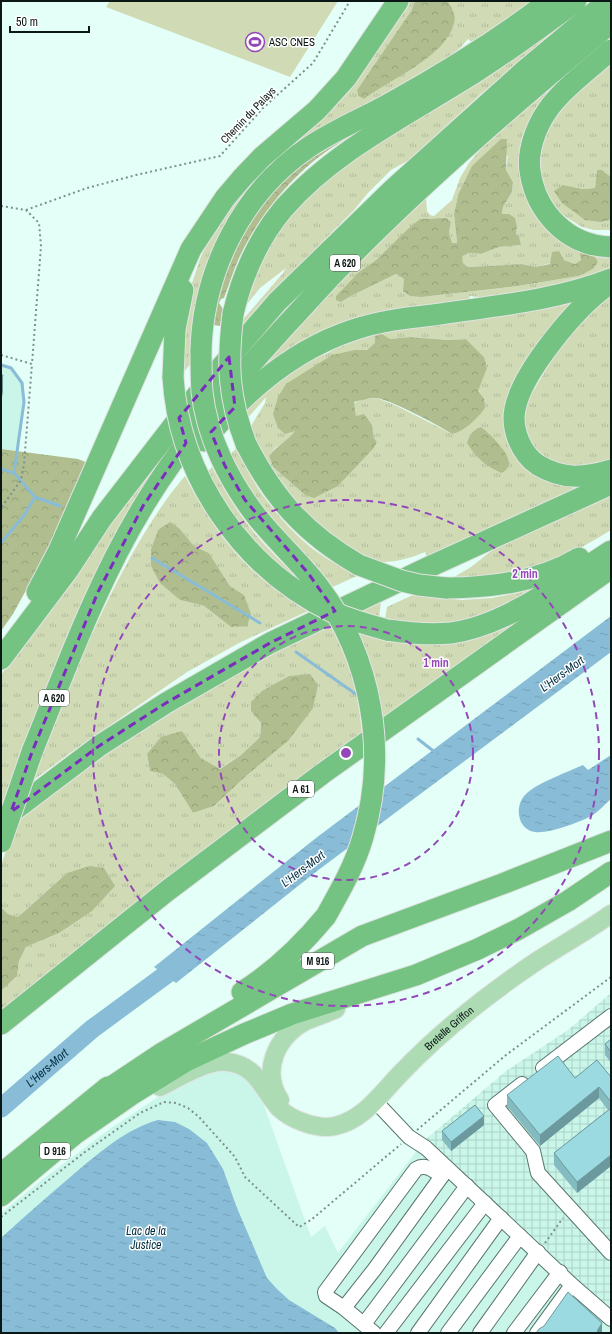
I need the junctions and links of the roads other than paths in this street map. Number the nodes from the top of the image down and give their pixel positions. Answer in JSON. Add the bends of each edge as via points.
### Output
{"nodes":[{"id":1,"x":398,"y":1,"type":"edge"},
{"id":2,"x":550,"y":1,"type":"edge"},
{"id":3,"x":576,"y":1,"type":"edge"},
{"id":4,"x":609,"y":2,"type":"edge"},
{"id":5,"x":611,"y":23,"type":"edge"},
{"id":6,"x":611,"y":50,"type":"edge"},
{"id":7,"x":208,"y":226,"type":"junction"},
{"id":8,"x":611,"y":247,"type":"edge"},
{"id":9,"x":611,"y":279,"type":"edge"},
{"id":10,"x":611,"y":283,"type":"edge"},
{"id":11,"x":611,"y":470,"type":"edge"},
{"id":12,"x":611,"y":484,"type":"edge"},
{"id":13,"x":611,"y":538,"type":"edge"},
{"id":14,"x":123,"y":543,"type":"junction"},
{"id":15,"x":611,"y":551,"type":"edge"},
{"id":16,"x":611,"y":568,"type":"edge"},
{"id":17,"x":1,"y":646,"type":"edge"},
{"id":18,"x":1,"y":659,"type":"edge"},
{"id":19,"x":1,"y":820,"type":"edge"},
{"id":20,"x":611,"y":841,"type":"edge"},
{"id":21,"x":1,"y":842,"type":"edge"},
{"id":22,"x":611,"y":872,"type":"edge"},
{"id":23,"x":611,"y":914,"type":"edge"},
{"id":24,"x":353,"y":995,"type":"junction"},
{"id":25,"x":611,"y":1016,"type":"edge"},
{"id":26,"x":1,"y":1024,"type":"edge"},
{"id":27,"x":375,"y":1101,"type":"junction"},
{"id":28,"x":104,"y":1103,"type":"junction"},
{"id":29,"x":291,"y":1116,"type":"junction"},
{"id":30,"x":445,"y":1172,"type":"junction"},
{"id":31,"x":1,"y":1174,"type":"edge"},
{"id":32,"x":466,"y":1186,"type":"junction"},
{"id":33,"x":1,"y":1196,"type":"edge"},
{"id":34,"x":485,"y":1203,"type":"junction"},
{"id":35,"x":501,"y":1218,"type":"junction"},
{"id":36,"x":520,"y":1236,"type":"junction"},
{"id":37,"x":538,"y":1252,"type":"junction"},
{"id":38,"x":611,"y":1253,"type":"edge"},
{"id":39,"x":560,"y":1272,"type":"junction"},
{"id":40,"x":572,"y":1285,"type":"junction"},
{"id":41,"x":344,"y":1308,"type":"junction"},
{"id":42,"x":611,"y":1319,"type":"edge"},
{"id":43,"x":369,"y":1328,"type":"edge"},
{"id":44,"x":386,"y":1333,"type":"edge"},
{"id":45,"x":418,"y":1333,"type":"edge"},
{"id":46,"x":448,"y":1333,"type":"edge"},
{"id":47,"x":480,"y":1333,"type":"edge"},
{"id":48,"x":514,"y":1333,"type":"edge"},
{"id":49,"x":537,"y":1333,"type":"edge"}],
"edges":[{"from":1,"to":7,"type":"highway","via":[[346,78],[317,110],[262,157],[242,178],[225,198]]},
{"from":2,"to":28,"type":"highway","bridge":true,"via":[[422,85],[309,147],[260,192],[236,226],[221,256],[213,278],[202,329],[202,393],[206,411],[217,448],[235,484],[257,517],[308,573],[343,624],[359,661],[371,706],[375,751],[374,780],[363,838],[345,882],[326,916],[300,946],[263,977],[158,1046]]},
{"from":3,"to":13,"type":"highway","bridge":true,"via":[[478,71],[370,137],[304,187],[283,209],[255,252],[233,314],[229,364],[235,410],[246,444],[269,486],[302,525],[339,554],[359,565],[419,585],[446,588],[478,587],[530,578],[563,567]]},
{"from":4,"to":18,"type":"highway","number":"A 620","via":[[525,70],[398,184],[272,308],[197,395],[102,518],[68,570]]},
{"from":5,"to":14,"type":"highway","number":"A 620","via":[[444,168],[343,264],[213,408],[161,478]]},
{"from":6,"to":8,"type":"highway","via":[[548,110],[533,143],[530,170],[536,194],[554,222],[576,239]]},
{"from":7,"to":15,"type":"highway","bridge":true,"via":[[187,278],[179,309],[175,329],[174,393],[181,426],[195,468],[214,506],[239,540],[269,570],[334,612],[387,630],[441,634],[471,629],[512,612]]},
{"from":7,"to":17,"type":"highway","via":[[191,249],[56,557],[36,594]]},
{"from":9,"to":14,"type":"highway","via":[[572,292],[525,302],[393,320],[360,328],[322,342],[299,354],[256,386],[218,424]]},
{"from":10,"to":11,"type":"highway","via":[[584,306],[546,351],[525,383],[517,401],[514,426],[527,455],[544,469],[568,476]]},
{"from":12,"to":19,"type":"highway","via":[[270,643],[166,703],[99,746]]},
{"from":14,"to":21,"type":"highway","number":"A 620","bridge":true,"via":[[75,645],[32,752]]},
{"from":16,"to":26,"type":"highway","number":"A 61","via":[[256,823],[155,900]]},
{"from":20,"to":28,"type":"highway","number":"M 916","via":[[362,936],[162,1053]]},
{"from":22,"to":24,"type":"highway","via":[[519,930],[416,975]]},
{"from":23,"to":27,"type":"main road","name":"Bretelle Griffon","via":[[480,1003],[418,1056]]},
{"from":24,"to":28,"type":"highway","via":[[292,1014],[214,1047],[134,1093]]},
{"from":24,"to":29,"type":"main road","via":[[335,1010],[305,1021],[291,1031],[275,1052],[272,1065],[273,1081],[277,1095]]},
{"from":25,"to":38,"type":"lane","via":[[495,1105],[532,1151],[538,1173]]},
{"from":27,"to":29,"type":"main road","name":"Bretelle Griffon","via":[[359,1116],[334,1126],[320,1127],[307,1124]]},
{"from":27,"to":30,"type":"lane","via":[[409,1137],[426,1148]]},
{"from":28,"to":29,"type":"main road","name":"Bretelle Griffon","via":[[196,1069],[226,1062],[242,1065],[252,1072],[280,1108]]},
{"from":28,"to":31,"type":"highway","number":"D 916"},
{"from":28,"to":33,"type":"highway","number":"D 916","via":[[75,1134]]},
{"from":30,"to":32,"type":"lane"},
{"from":30,"to":41,"type":"lane"},
{"from":30,"to":41,"type":"lane","via":[[420,1166],[416,1168],[326,1290],[326,1296]]},
{"from":32,"to":34,"type":"lane"},
{"from":32,"to":43,"type":"lane"},
{"from":34,"to":35,"type":"lane"},
{"from":34,"to":44,"type":"lane"},
{"from":35,"to":36,"type":"lane"},
{"from":35,"to":45,"type":"lane"},
{"from":36,"to":37,"type":"lane"},
{"from":36,"to":46,"type":"lane"},
{"from":37,"to":39,"type":"lane"},
{"from":37,"to":47,"type":"lane"},
{"from":39,"to":40,"type":"lane"},
{"from":39,"to":48,"type":"lane"},
{"from":40,"to":42,"type":"lane"},
{"from":40,"to":49,"type":"lane"},
{"from":41,"to":43,"type":"lane"}]}
